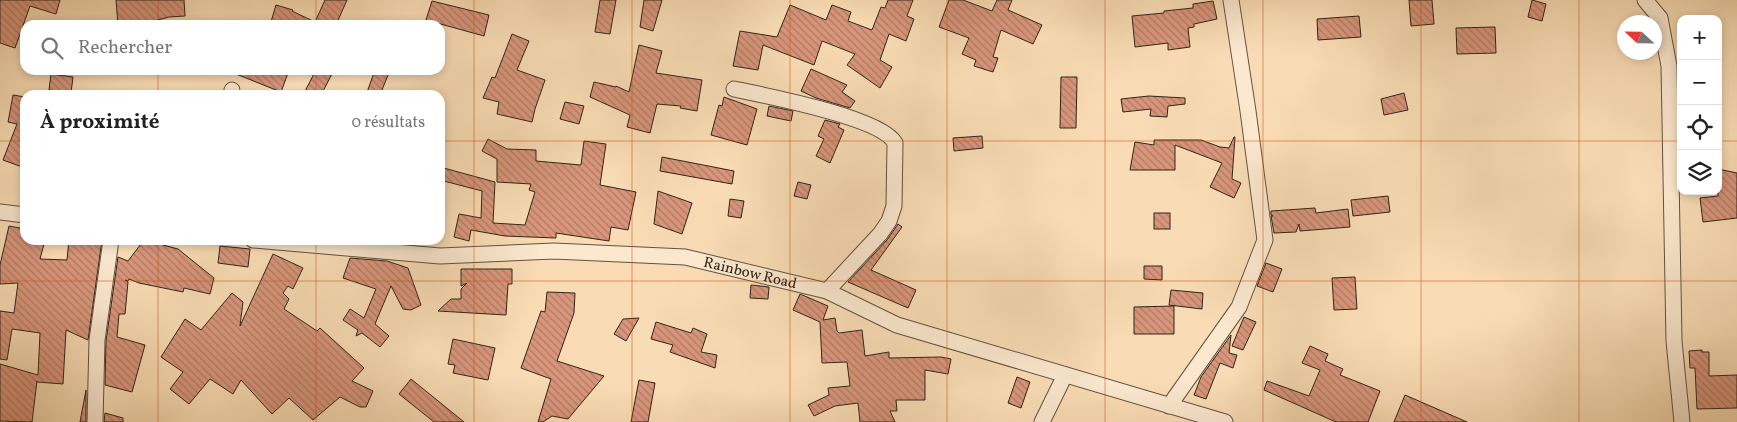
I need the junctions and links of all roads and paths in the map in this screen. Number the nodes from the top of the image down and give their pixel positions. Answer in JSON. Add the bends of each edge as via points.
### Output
{"nodes":[{"id":1,"x":1231,"y":0,"type":"edge"},
{"id":2,"x":1645,"y":0,"type":"edge"},
{"id":3,"x":734,"y":89,"type":"dead end"},
{"id":4,"x":0,"y":212,"type":"edge"},
{"id":5,"x":20,"y":214,"type":"edge"},
{"id":6,"x":110,"y":245,"type":"edge"},
{"id":7,"x":311,"y":245,"type":"edge"},
{"id":8,"x":827,"y":291,"type":"junction"},
{"id":9,"x":1065,"y":375,"type":"junction"},
{"id":10,"x":1169,"y":406,"type":"junction"},
{"id":11,"x":95,"y":422,"type":"edge"},
{"id":12,"x":1042,"y":422,"type":"edge"},
{"id":13,"x":1225,"y":422,"type":"edge"},
{"id":14,"x":1682,"y":422,"type":"edge"}],
"edges":[{"from":1,"to":10,"type":"street","via":[[1264,240],[1239,307]]},
{"from":2,"to":14,"type":"street","via":[[1660,18],[1669,66],[1674,341]]},
{"from":3,"to":8,"type":"street","via":[[804,104],[856,121],[887,134],[895,143],[894,206],[889,221]]},
{"from":4,"to":5,"type":"street"},
{"from":6,"to":11,"type":"street","via":[[97,340]]},
{"from":7,"to":8,"type":"street","name":"Rainbow Road","via":[[440,256],[554,250],[685,257]]},
{"from":8,"to":9,"type":"street","name":"Rainbow Road","via":[[897,325]]},
{"from":9,"to":10,"type":"street","name":"Rainbow Road"},
{"from":9,"to":12,"type":"street"},
{"from":10,"to":13,"type":"street","name":"Rainbow Road"}]}
